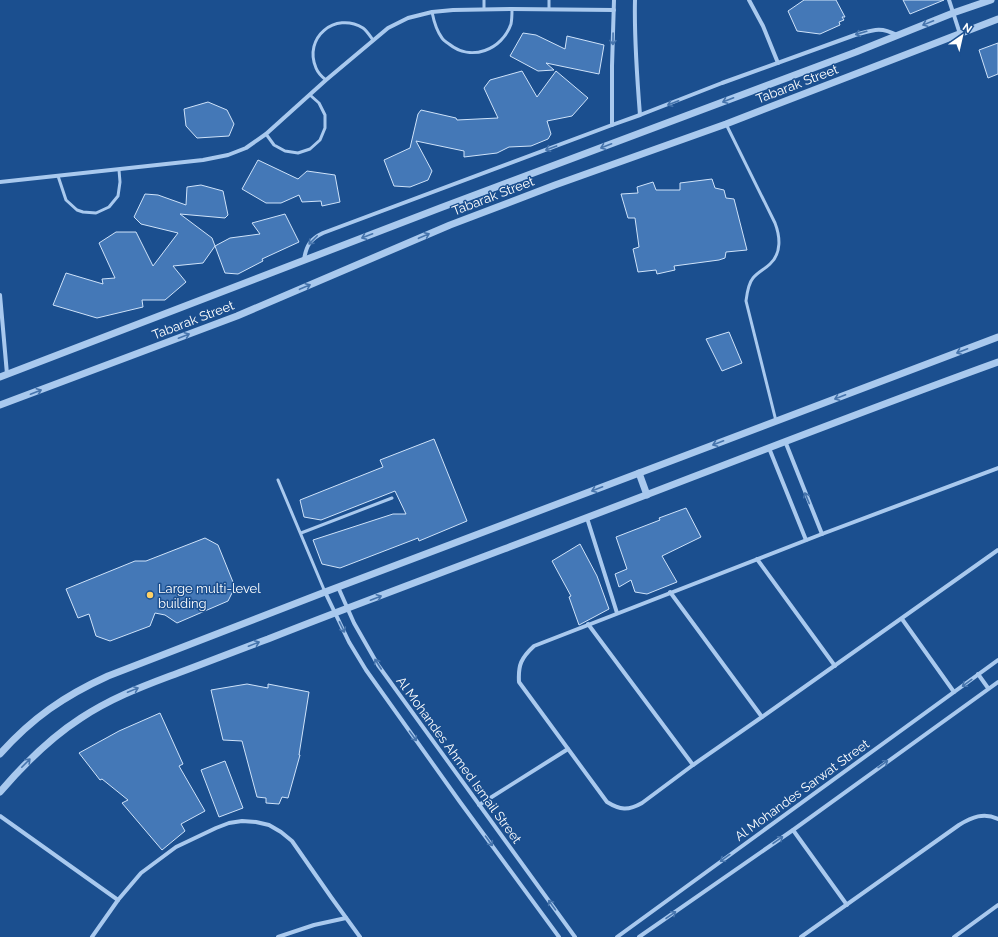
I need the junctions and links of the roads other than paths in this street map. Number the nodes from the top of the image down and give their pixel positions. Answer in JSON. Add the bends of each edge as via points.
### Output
{"nodes":[{"id":1,"x":484,"y":0,"type":"edge"},
{"id":2,"x":549,"y":0,"type":"edge"},
{"id":3,"x":614,"y":0,"type":"edge"},
{"id":4,"x":635,"y":0,"type":"edge"},
{"id":5,"x":750,"y":0,"type":"edge"},
{"id":6,"x":949,"y":0,"type":"edge"},
{"id":7,"x":991,"y":0,"type":"edge"},
{"id":8,"x":484,"y":9,"type":"junction"},
{"id":9,"x":512,"y":9,"type":"junction"},
{"id":10,"x":549,"y":9,"type":"junction"},
{"id":11,"x":614,"y":10,"type":"junction"},
{"id":12,"x":432,"y":12,"type":"junction"},
{"id":13,"x":953,"y":13,"type":"junction"},
{"id":14,"x":998,"y":19,"type":"edge"},
{"id":15,"x":960,"y":34,"type":"junction"},
{"id":16,"x":898,"y":35,"type":"junction"},
{"id":17,"x":373,"y":40,"type":"junction"},
{"id":18,"x":778,"y":63,"type":"junction"},
{"id":19,"x":326,"y":80,"type":"junction"},
{"id":20,"x":310,"y":95,"type":"junction"},
{"id":21,"x":640,"y":115,"type":"junction"},
{"id":22,"x":726,"y":124,"type":"junction"},
{"id":23,"x":612,"y":125,"type":"junction"},
{"id":24,"x":266,"y":134,"type":"junction"},
{"id":25,"x":119,"y":170,"type":"junction"},
{"id":26,"x":58,"y":176,"type":"junction"},
{"id":27,"x":0,"y":182,"type":"edge"},
{"id":28,"x":304,"y":260,"type":"junction"},
{"id":29,"x":0,"y":295,"type":"edge"},
{"id":30,"x":998,"y":337,"type":"edge"},
{"id":31,"x":998,"y":362,"type":"edge"},
{"id":32,"x":7,"y":374,"type":"junction"},
{"id":33,"x":0,"y":377,"type":"edge"},
{"id":34,"x":0,"y":406,"type":"edge"},
{"id":35,"x":776,"y":421,"type":"junction"},
{"id":36,"x":785,"y":441,"type":"junction"},
{"id":37,"x":769,"y":448,"type":"junction"},
{"id":38,"x":998,"y":469,"type":"edge"},
{"id":39,"x":639,"y":473,"type":"junction"},
{"id":40,"x":278,"y":480,"type":"dead end"},
{"id":41,"x":647,"y":495,"type":"junction"},
{"id":42,"x":392,"y":498,"type":"dead end"},
{"id":43,"x":587,"y":518,"type":"junction"},
{"id":44,"x":301,"y":533,"type":"junction"},
{"id":45,"x":822,"y":534,"type":"junction"},
{"id":46,"x":806,"y":540,"type":"junction"},
{"id":47,"x":998,"y":550,"type":"edge"},
{"id":48,"x":757,"y":559,"type":"junction"},
{"id":49,"x":338,"y":587,"type":"junction"},
{"id":50,"x":324,"y":592,"type":"junction"},
{"id":51,"x":670,"y":592,"type":"junction"},
{"id":52,"x":347,"y":608,"type":"junction"},
{"id":53,"x":335,"y":613,"type":"junction"},
{"id":54,"x":617,"y":613,"type":"junction"},
{"id":55,"x":902,"y":619,"type":"junction"},
{"id":56,"x":588,"y":624,"type":"junction"},
{"id":57,"x":998,"y":660,"type":"edge"},
{"id":58,"x":835,"y":666,"type":"junction"},
{"id":59,"x":978,"y":674,"type":"junction"},
{"id":60,"x":998,"y":682,"type":"edge"},
{"id":61,"x":988,"y":688,"type":"junction"},
{"id":62,"x":954,"y":692,"type":"junction"},
{"id":63,"x":762,"y":717,"type":"junction"},
{"id":64,"x":568,"y":749,"type":"junction"},
{"id":65,"x":0,"y":754,"type":"edge"},
{"id":66,"x":692,"y":765,"type":"junction"},
{"id":67,"x":0,"y":792,"type":"edge"},
{"id":68,"x":479,"y":805,"type":"junction"},
{"id":69,"x":0,"y":816,"type":"edge"},
{"id":70,"x":998,"y":819,"type":"edge"},
{"id":71,"x":793,"y":830,"type":"junction"},
{"id":72,"x":118,"y":900,"type":"junction"},
{"id":73,"x":847,"y":905,"type":"junction"},
{"id":74,"x":998,"y":905,"type":"edge"},
{"id":75,"x":346,"y":918,"type":"junction"},
{"id":76,"x":92,"y":937,"type":"edge"},
{"id":77,"x":278,"y":937,"type":"edge"},
{"id":78,"x":360,"y":937,"type":"edge"},
{"id":79,"x":559,"y":937,"type":"edge"},
{"id":80,"x":575,"y":937,"type":"edge"},
{"id":81,"x":617,"y":937,"type":"edge"},
{"id":82,"x":639,"y":937,"type":"edge"},
{"id":83,"x":801,"y":937,"type":"edge"},
{"id":84,"x":954,"y":937,"type":"edge"}],
"edges":[{"from":1,"to":8,"type":"lane"},
{"from":2,"to":10,"type":"lane"},
{"from":3,"to":11,"type":"street"},
{"from":4,"to":21,"type":"street"},
{"from":5,"to":18,"type":"street"},
{"from":6,"to":13,"type":"street"},
{"from":7,"to":13,"type":"street","name":"Tabarak Street"},
{"from":8,"to":9,"type":"street"},
{"from":8,"to":12,"type":"street"},
{"from":9,"to":10,"type":"street"},
{"from":9,"to":12,"type":"lane","via":[[511,23],[505,36],[495,46],[482,52],[467,53],[453,48],[442,39],[435,26]]},
{"from":10,"to":11,"type":"street"},
{"from":11,"to":23,"type":"street","one_way":true},
{"from":12,"to":17,"type":"street","via":[[408,18],[388,28]]},
{"from":13,"to":15,"type":"street"},
{"from":13,"to":16,"type":"street","name":"Tabarak Street","one_way":true},
{"from":14,"to":15,"type":"street","name":"Tabarak Street"},
{"from":15,"to":22,"type":"street","name":"Tabarak Street"},
{"from":16,"to":18,"type":"street","one_way":true,"via":[[886,30],[872,30]]},
{"from":16,"to":28,"type":"street","name":"Tabarak Street","one_way":true},
{"from":17,"to":19,"type":"street"},
{"from":17,"to":19,"type":"lane","via":[[364,29],[351,23],[336,23],[324,30],[315,42],[313,56],[316,70]]},
{"from":18,"to":21,"type":"street","one_way":true},
{"from":19,"to":20,"type":"street"},
{"from":20,"to":24,"type":"street"},
{"from":20,"to":24,"type":"lane","via":[[319,103],[325,115],[325,128],[320,140],[310,149],[298,153],[285,151],[274,145]]},
{"from":21,"to":23,"type":"street"},
{"from":34,"to":22,"type":"street","name":"Tabarak Street","one_way":true,"via":[[237,316],[450,225]]},
{"from":22,"to":35,"type":"lane","via":[[778,229],[776,257],[753,278],[746,293]]},
{"from":23,"to":28,"type":"street","one_way":true,"via":[[323,232],[309,243]]},
{"from":24,"to":25,"type":"street","via":[[246,148],[228,155]]},
{"from":25,"to":26,"type":"street"},
{"from":25,"to":26,"type":"lane","via":[[118,196],[109,207],[96,213],[77,210],[66,200]]},
{"from":26,"to":27,"type":"street"},
{"from":28,"to":32,"type":"street","name":"Tabarak Street"},
{"from":29,"to":32,"type":"street"},
{"from":30,"to":35,"type":"street","one_way":true},
{"from":31,"to":36,"type":"street"},
{"from":32,"to":33,"type":"street","name":"Tabarak Street"},
{"from":35,"to":39,"type":"street","one_way":true},
{"from":36,"to":37,"type":"street"},
{"from":45,"to":36,"type":"street","one_way":true},
{"from":37,"to":41,"type":"street"},
{"from":37,"to":46,"type":"street"},
{"from":38,"to":45,"type":"street"},
{"from":39,"to":41,"type":"street"},
{"from":39,"to":49,"type":"street","one_way":true},
{"from":40,"to":44,"type":"lane"},
{"from":41,"to":43,"type":"street"},
{"from":42,"to":44,"type":"lane"},
{"from":52,"to":43,"type":"street","one_way":true},
{"from":43,"to":54,"type":"street"},
{"from":44,"to":50,"type":"lane"},
{"from":45,"to":46,"type":"street"},
{"from":46,"to":48,"type":"street"},
{"from":47,"to":55,"type":"street"},
{"from":48,"to":51,"type":"street"},
{"from":48,"to":58,"type":"street"},
{"from":49,"to":50,"type":"street"},
{"from":49,"to":52,"type":"street","name":"Al Mohandes Ahmed Ismail Street"},
{"from":50,"to":53,"type":"street","name":"Al Mohandes Ahmed Ismail Street"},
{"from":50,"to":65,"type":"street","via":[[88,685],[45,712]]},
{"from":51,"to":54,"type":"street"},
{"from":51,"to":63,"type":"street"},
{"from":52,"to":53,"type":"street"},
{"from":68,"to":52,"type":"street","name":"Al Mohandes Ahmed Ismail Street","one_way":true,"via":[[378,665]]},
{"from":67,"to":53,"type":"street","one_way":true,"via":[[51,740],[98,707],[133,690]]},
{"from":53,"to":79,"type":"street","name":"Al Mohandes Ahmed Ismail Street","one_way":true,"via":[[375,684]]},
{"from":54,"to":56,"type":"street"},
{"from":55,"to":58,"type":"street"},
{"from":55,"to":62,"type":"street"},
{"from":56,"to":64,"type":"street","via":[[534,646],[526,653],[519,672],[519,682]]},
{"from":56,"to":66,"type":"street"},
{"from":57,"to":59,"type":"street","name":"Al Mohandes Sarwat Street"},
{"from":58,"to":63,"type":"street"},
{"from":59,"to":61,"type":"street"},
{"from":59,"to":62,"type":"street","name":"Al Mohandes Sarwat Street","one_way":true},
{"from":60,"to":61,"type":"street","name":"Al Mohandes Sarwat Street"},
{"from":71,"to":61,"type":"street","name":"Al Mohandes Sarwat Street","one_way":true},
{"from":62,"to":81,"type":"street","name":"Al Mohandes Sarwat Street","one_way":true},
{"from":63,"to":66,"type":"street"},
{"from":64,"to":66,"type":"street","via":[[607,802],[624,809],[642,803]]},
{"from":64,"to":68,"type":"street"},
{"from":80,"to":68,"type":"street","name":"Al Mohandes Ahmed Ismail Street","one_way":true},
{"from":69,"to":72,"type":"street"},
{"from":70,"to":73,"type":"street","via":[[983,816],[970,818]]},
{"from":71,"to":73,"type":"street"},
{"from":82,"to":71,"type":"street","name":"Al Mohandes Sarwat Street","one_way":true},
{"from":72,"to":75,"type":"street","via":[[141,873],[176,847],[228,823],[256,822],[281,832],[292,841]]},
{"from":72,"to":76,"type":"street"},
{"from":73,"to":83,"type":"street"},
{"from":74,"to":84,"type":"street"},
{"from":75,"to":77,"type":"street"},
{"from":75,"to":78,"type":"street"}]}
